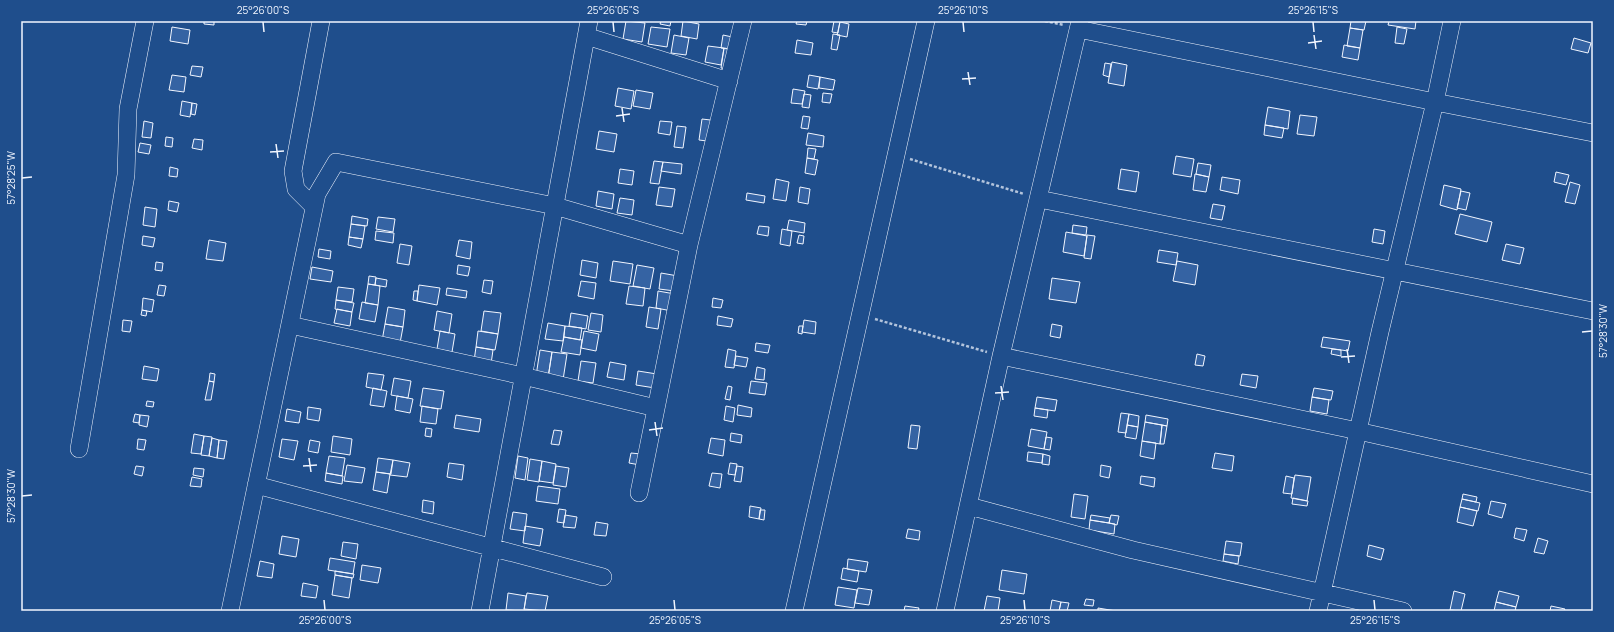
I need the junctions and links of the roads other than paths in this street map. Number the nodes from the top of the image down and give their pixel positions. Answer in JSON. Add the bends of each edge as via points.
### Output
{"nodes":[{"id":1,"x":145,"y":21,"type":"edge"},
{"id":2,"x":321,"y":21,"type":"edge"},
{"id":3,"x":743,"y":21,"type":"edge"},
{"id":4,"x":926,"y":21,"type":"edge"},
{"id":5,"x":1452,"y":21,"type":"edge"},
{"id":6,"x":1079,"y":25,"type":"edge"},
{"id":7,"x":588,"y":28,"type":"edge"},
{"id":8,"x":729,"y":81,"type":"junction"},
{"id":9,"x":1435,"y":102,"type":"junction"},
{"id":10,"x":1593,"y":133,"type":"edge"},
{"id":11,"x":1039,"y":198,"type":"junction"},
{"id":12,"x":555,"y":206,"type":"junction"},
{"id":13,"x":314,"y":207,"type":"junction"},
{"id":14,"x":689,"y":245,"type":"junction"},
{"id":15,"x":1393,"y":272,"type":"junction"},
{"id":16,"x":1593,"y":311,"type":"edge"},
{"id":17,"x":290,"y":325,"type":"junction"},
{"id":18,"x":1001,"y":356,"type":"junction"},
{"id":19,"x":523,"y":376,"type":"junction"},
{"id":20,"x":656,"y":408,"type":"junction"},
{"id":21,"x":1358,"y":431,"type":"junction"},
{"id":22,"x":79,"y":449,"type":"dead end"},
{"id":23,"x":1593,"y":484,"type":"edge"},
{"id":24,"x":256,"y":485,"type":"junction"},
{"id":25,"x":640,"y":493,"type":"dead end"},
{"id":26,"x":969,"y":506,"type":"junction"},
{"id":27,"x":491,"y":548,"type":"junction"},
{"id":28,"x":603,"y":577,"type":"dead end"},
{"id":29,"x":1322,"y":594,"type":"junction"},
{"id":30,"x":230,"y":611,"type":"edge"},
{"id":31,"x":480,"y":611,"type":"edge"},
{"id":32,"x":794,"y":611,"type":"edge"},
{"id":33,"x":945,"y":611,"type":"edge"},
{"id":34,"x":1318,"y":611,"type":"edge"},
{"id":35,"x":1403,"y":611,"type":"edge"}],
"edges":[{"from":1,"to":22,"type":"street","via":[[128,108],[126,175]]},
{"from":2,"to":13,"type":"street","via":[[293,172],[296,189]]},
{"from":3,"to":8,"type":"street"},
{"from":4,"to":32,"type":"street"},
{"from":5,"to":9,"type":"street"},
{"from":6,"to":9,"type":"street"},
{"from":6,"to":11,"type":"street"},
{"from":7,"to":8,"type":"street"},
{"from":7,"to":12,"type":"street"},
{"from":8,"to":14,"type":"street"},
{"from":9,"to":10,"type":"street"},
{"from":9,"to":15,"type":"street"},
{"from":11,"to":15,"type":"street"},
{"from":11,"to":18,"type":"street"},
{"from":12,"to":13,"type":"street","via":[[336,162],[317,194]]},
{"from":12,"to":14,"type":"street"},
{"from":12,"to":19,"type":"street"},
{"from":13,"to":17,"type":"street"},
{"from":14,"to":20,"type":"street"},
{"from":15,"to":16,"type":"street"},
{"from":15,"to":21,"type":"street"},
{"from":17,"to":19,"type":"street"},
{"from":17,"to":24,"type":"street"},
{"from":18,"to":21,"type":"street"},
{"from":18,"to":26,"type":"street"},
{"from":19,"to":20,"type":"street"},
{"from":19,"to":27,"type":"street"},
{"from":20,"to":25,"type":"street"},
{"from":21,"to":23,"type":"street"},
{"from":21,"to":29,"type":"street"},
{"from":24,"to":27,"type":"street"},
{"from":24,"to":30,"type":"street"},
{"from":26,"to":29,"type":"street","via":[[1133,550]]},
{"from":26,"to":33,"type":"street"},
{"from":27,"to":28,"type":"street"},
{"from":27,"to":31,"type":"street"},
{"from":29,"to":34,"type":"street"},
{"from":29,"to":35,"type":"street"}]}
